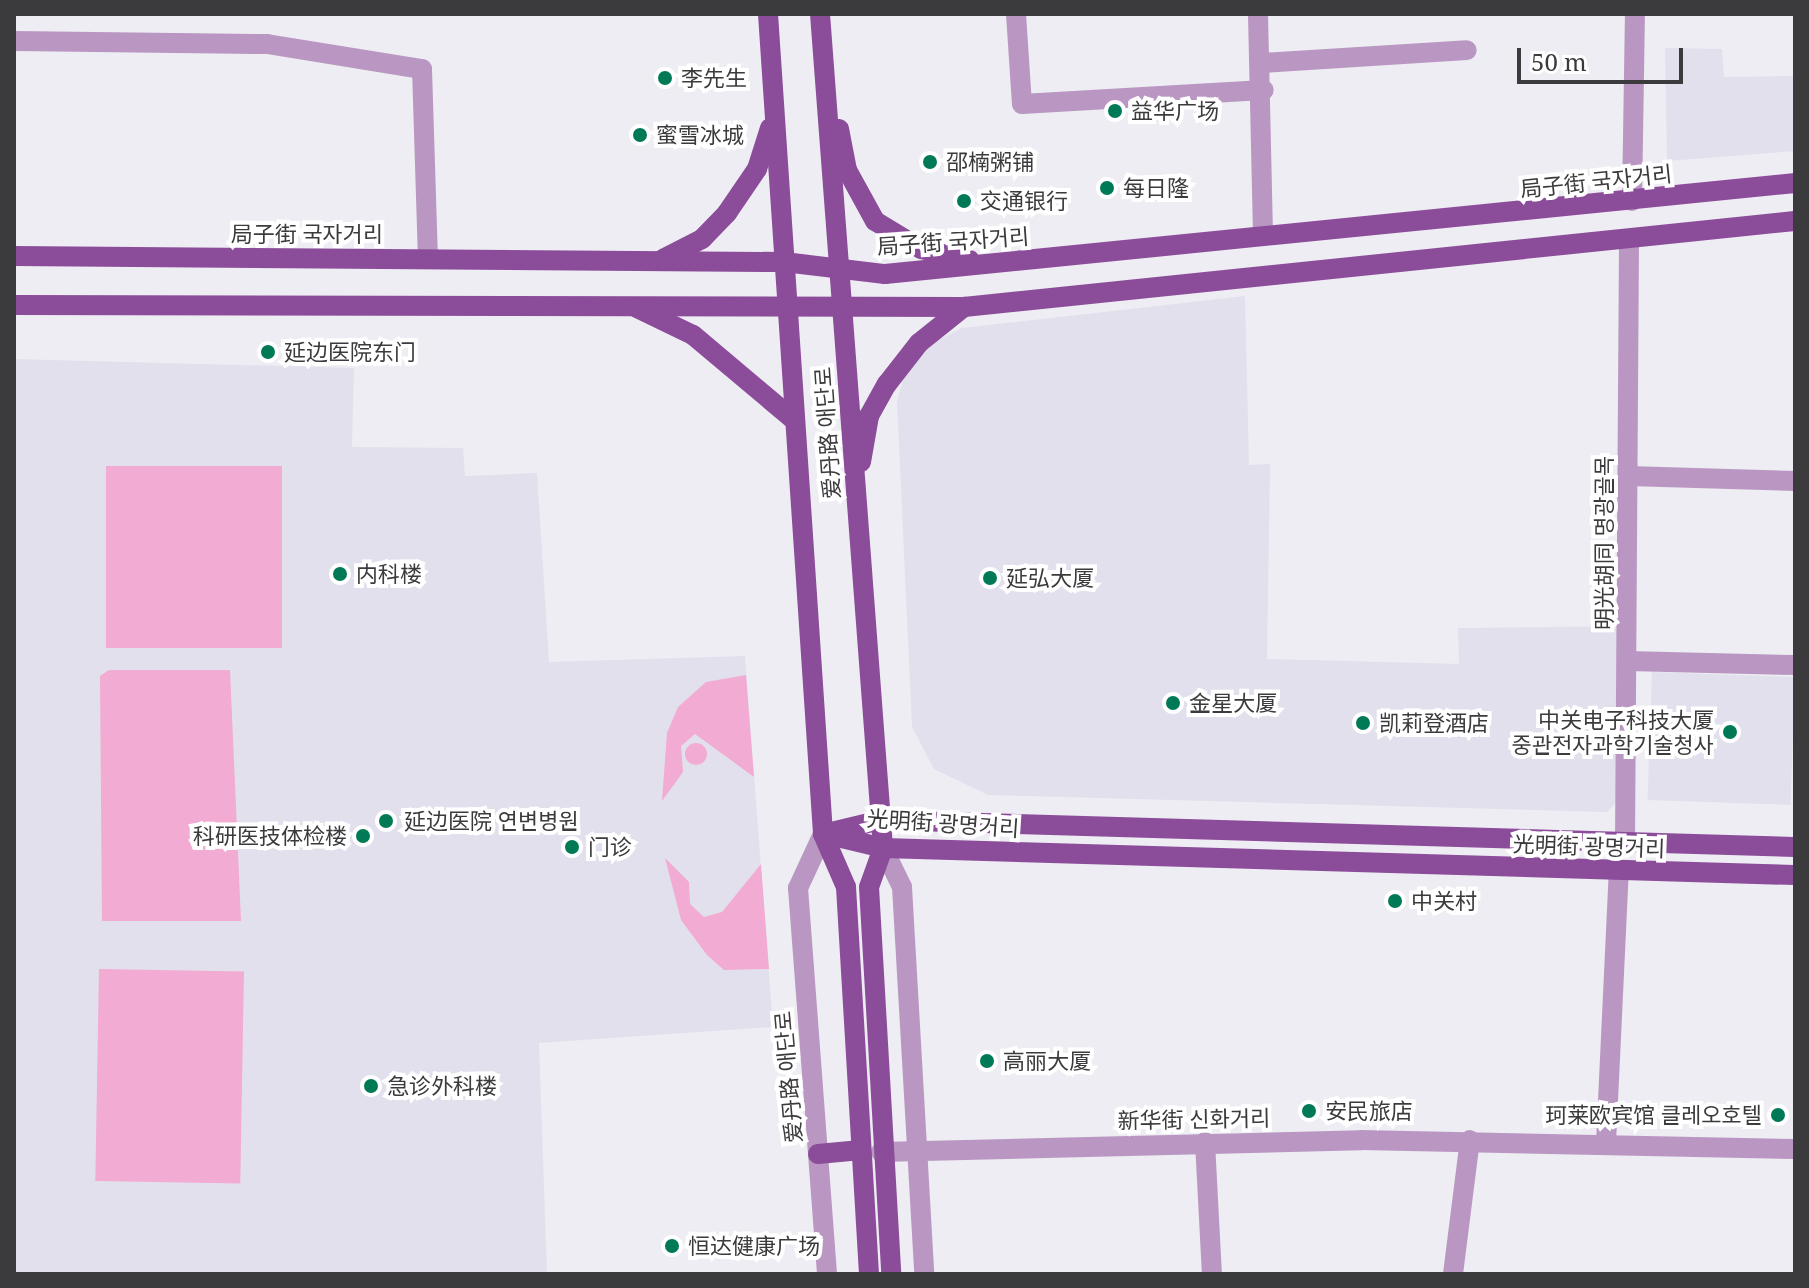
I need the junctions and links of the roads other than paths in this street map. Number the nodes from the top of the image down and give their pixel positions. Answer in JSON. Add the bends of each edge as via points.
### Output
{"nodes":[{"id":1,"x":768,"y":14,"type":"edge"},
{"id":2,"x":820,"y":14,"type":"edge"},
{"id":3,"x":1016,"y":14,"type":"edge"},
{"id":4,"x":1258,"y":14,"type":"edge"},
{"id":5,"x":1635,"y":14,"type":"edge"},
{"id":6,"x":14,"y":41,"type":"edge"},
{"id":7,"x":821,"y":41,"type":"junction"},
{"id":8,"x":1467,"y":50,"type":"dead end"},
{"id":9,"x":1262,"y":63,"type":"junction"},
{"id":10,"x":1264,"y":90,"type":"junction"},
{"id":11,"x":774,"y":113,"type":"junction"},
{"id":12,"x":1795,"y":183,"type":"edge"},
{"id":13,"x":1632,"y":201,"type":"junction"},
{"id":14,"x":1795,"y":221,"type":"edge"},
{"id":15,"x":1263,"y":234,"type":"junction"},
{"id":16,"x":1629,"y":242,"type":"junction"},
{"id":17,"x":14,"y":256,"type":"edge"},
{"id":18,"x":428,"y":259,"type":"junction"},
{"id":19,"x":661,"y":261,"type":"junction"},
{"id":20,"x":784,"y":262,"type":"junction"},
{"id":21,"x":986,"y":264,"type":"junction"},
{"id":22,"x":839,"y":266,"type":"junction"},
{"id":23,"x":630,"y":304,"type":"junction"},
{"id":24,"x":14,"y":305,"type":"edge"},
{"id":25,"x":964,"y":307,"type":"junction"},
{"id":26,"x":787,"y":310,"type":"junction"},
{"id":27,"x":842,"y":310,"type":"junction"},
{"id":28,"x":795,"y":421,"type":"junction"},
{"id":29,"x":1628,"y":476,"type":"junction"},
{"id":30,"x":1795,"y":481,"type":"edge"},
{"id":31,"x":856,"y":494,"type":"junction"},
{"id":32,"x":1627,"y":661,"type":"junction"},
{"id":33,"x":1795,"y":665,"type":"edge"},
{"id":34,"x":881,"y":820,"type":"junction"},
{"id":35,"x":823,"y":834,"type":"junction"},
{"id":36,"x":1625,"y":845,"type":"junction"},
{"id":37,"x":1795,"y":847,"type":"edge"},
{"id":38,"x":883,"y":848,"type":"junction"},
{"id":39,"x":1619,"y":872,"type":"junction"},
{"id":40,"x":1795,"y":875,"type":"edge"},
{"id":41,"x":1470,"y":1140,"type":"junction"},
{"id":42,"x":1205,"y":1142,"type":"junction"},
{"id":43,"x":1606,"y":1143,"type":"junction"},
{"id":44,"x":1795,"y":1149,"type":"edge"},
{"id":45,"x":871,"y":1151,"type":"junction"},
{"id":46,"x":915,"y":1152,"type":"junction"},
{"id":47,"x":818,"y":1154,"type":"junction"},
{"id":48,"x":827,"y":1274,"type":"edge"},
{"id":49,"x":869,"y":1274,"type":"edge"},
{"id":50,"x":891,"y":1274,"type":"edge"},
{"id":51,"x":924,"y":1274,"type":"edge"},
{"id":52,"x":1212,"y":1274,"type":"edge"},
{"id":53,"x":1453,"y":1274,"type":"edge"}],
"edges":[{"from":1,"to":11,"type":"main road","name":"爱丹路 애단로"},
{"from":2,"to":7,"type":"main road","name":"爱丹路 애단로"},
{"from":3,"to":10,"type":"street","via":[[1022,104]]},
{"from":4,"to":9,"type":"street"},
{"from":5,"to":13,"type":"street"},
{"from":6,"to":18,"type":"street","via":[[267,44],[422,69]]},
{"from":7,"to":21,"type":"main road","via":[[847,170],[875,221],[921,249]]},
{"from":7,"to":22,"type":"main road","name":"爱丹路 애단로"},
{"from":8,"to":9,"type":"street"},
{"from":9,"to":10,"type":"street"},
{"from":10,"to":15,"type":"street"},
{"from":11,"to":19,"type":"main road","via":[[742,195],[702,239]]},
{"from":11,"to":20,"type":"main road","name":"爱丹路 애단로"},
{"from":12,"to":13,"type":"main road","name":"局子街 국자거리"},
{"from":13,"to":15,"type":"main road","name":"局子街 국자거리"},
{"from":14,"to":16,"type":"main road"},
{"from":15,"to":21,"type":"main road","name":"局子街 국자거리"},
{"from":16,"to":25,"type":"main road"},
{"from":16,"to":29,"type":"street","name":"明光胡同 명광골목"},
{"from":17,"to":18,"type":"main road","name":"局子街 국자거리"},
{"from":18,"to":19,"type":"main road","name":"局子街 국자거리"},
{"from":19,"to":20,"type":"main road","name":"局子街 국자거리"},
{"from":20,"to":22,"type":"main road","name":"局子街 국자거리"},
{"from":20,"to":26,"type":"main road","name":"爱丹路 애단로"},
{"from":21,"to":22,"type":"main road","name":"局子街 국자거리","via":[[885,274]]},
{"from":22,"to":27,"type":"main road","name":"爱丹路 애단로"},
{"from":23,"to":24,"type":"main road"},
{"from":23,"to":26,"type":"main road"},
{"from":23,"to":28,"type":"main road","via":[[693,335]]},
{"from":25,"to":27,"type":"main road"},
{"from":25,"to":31,"type":"main road","via":[[919,343],[887,384],[869,416]]},
{"from":26,"to":27,"type":"main road"},
{"from":26,"to":28,"type":"main road","name":"爱丹路 애단로"},
{"from":27,"to":31,"type":"main road","name":"爱丹路 애단로"},
{"from":28,"to":35,"type":"main road","name":"爱丹路 애단로"},
{"from":29,"to":30,"type":"street"},
{"from":29,"to":32,"type":"street","name":"明光胡同 명광골목"},
{"from":31,"to":34,"type":"main road","name":"爱丹路 애단로"},
{"from":32,"to":33,"type":"street"},
{"from":32,"to":36,"type":"street","name":"明光胡同 명광골목"},
{"from":34,"to":35,"type":"main road","name":"光明街 광명거리"},
{"from":34,"to":36,"type":"main road","name":"光明街 광명거리"},
{"from":34,"to":38,"type":"main road","name":"爱丹路 애단로"},
{"from":35,"to":38,"type":"main road","name":"光明街 광명거리"},
{"from":35,"to":45,"type":"main road","name":"爱丹路 애단로","via":[[846,887]]},
{"from":35,"to":47,"type":"street","name":"爱丹路 애단로","via":[[798,888]]},
{"from":36,"to":37,"type":"main road","name":"光明街 광명거리"},
{"from":38,"to":39,"type":"main road","name":"光明街 광명거리"},
{"from":38,"to":45,"type":"main road","name":"爱丹路 애단로","via":[[869,887]]},
{"from":38,"to":46,"type":"street","name":"爱丹路 애단로","via":[[902,887]]},
{"from":39,"to":40,"type":"main road","name":"光明街 광명거리"},
{"from":39,"to":43,"type":"street"},
{"from":41,"to":42,"type":"street","name":"新华街 신화거리"},
{"from":41,"to":43,"type":"street","name":"新华街 신화거리"},
{"from":41,"to":53,"type":"street"},
{"from":42,"to":46,"type":"street","name":"新华街 신화거리"},
{"from":42,"to":52,"type":"street"},
{"from":43,"to":44,"type":"street","name":"新华街 신화거리"},
{"from":45,"to":46,"type":"street","name":"新华街 신화거리"},
{"from":45,"to":47,"type":"main road"},
{"from":45,"to":49,"type":"main road","name":"爱丹路 애단로"},
{"from":45,"to":50,"type":"main road","name":"爱丹路 애단로"},
{"from":46,"to":51,"type":"street","name":"爱丹路 애단로"},
{"from":47,"to":48,"type":"street","name":"爱丹路 애단로"}]}
